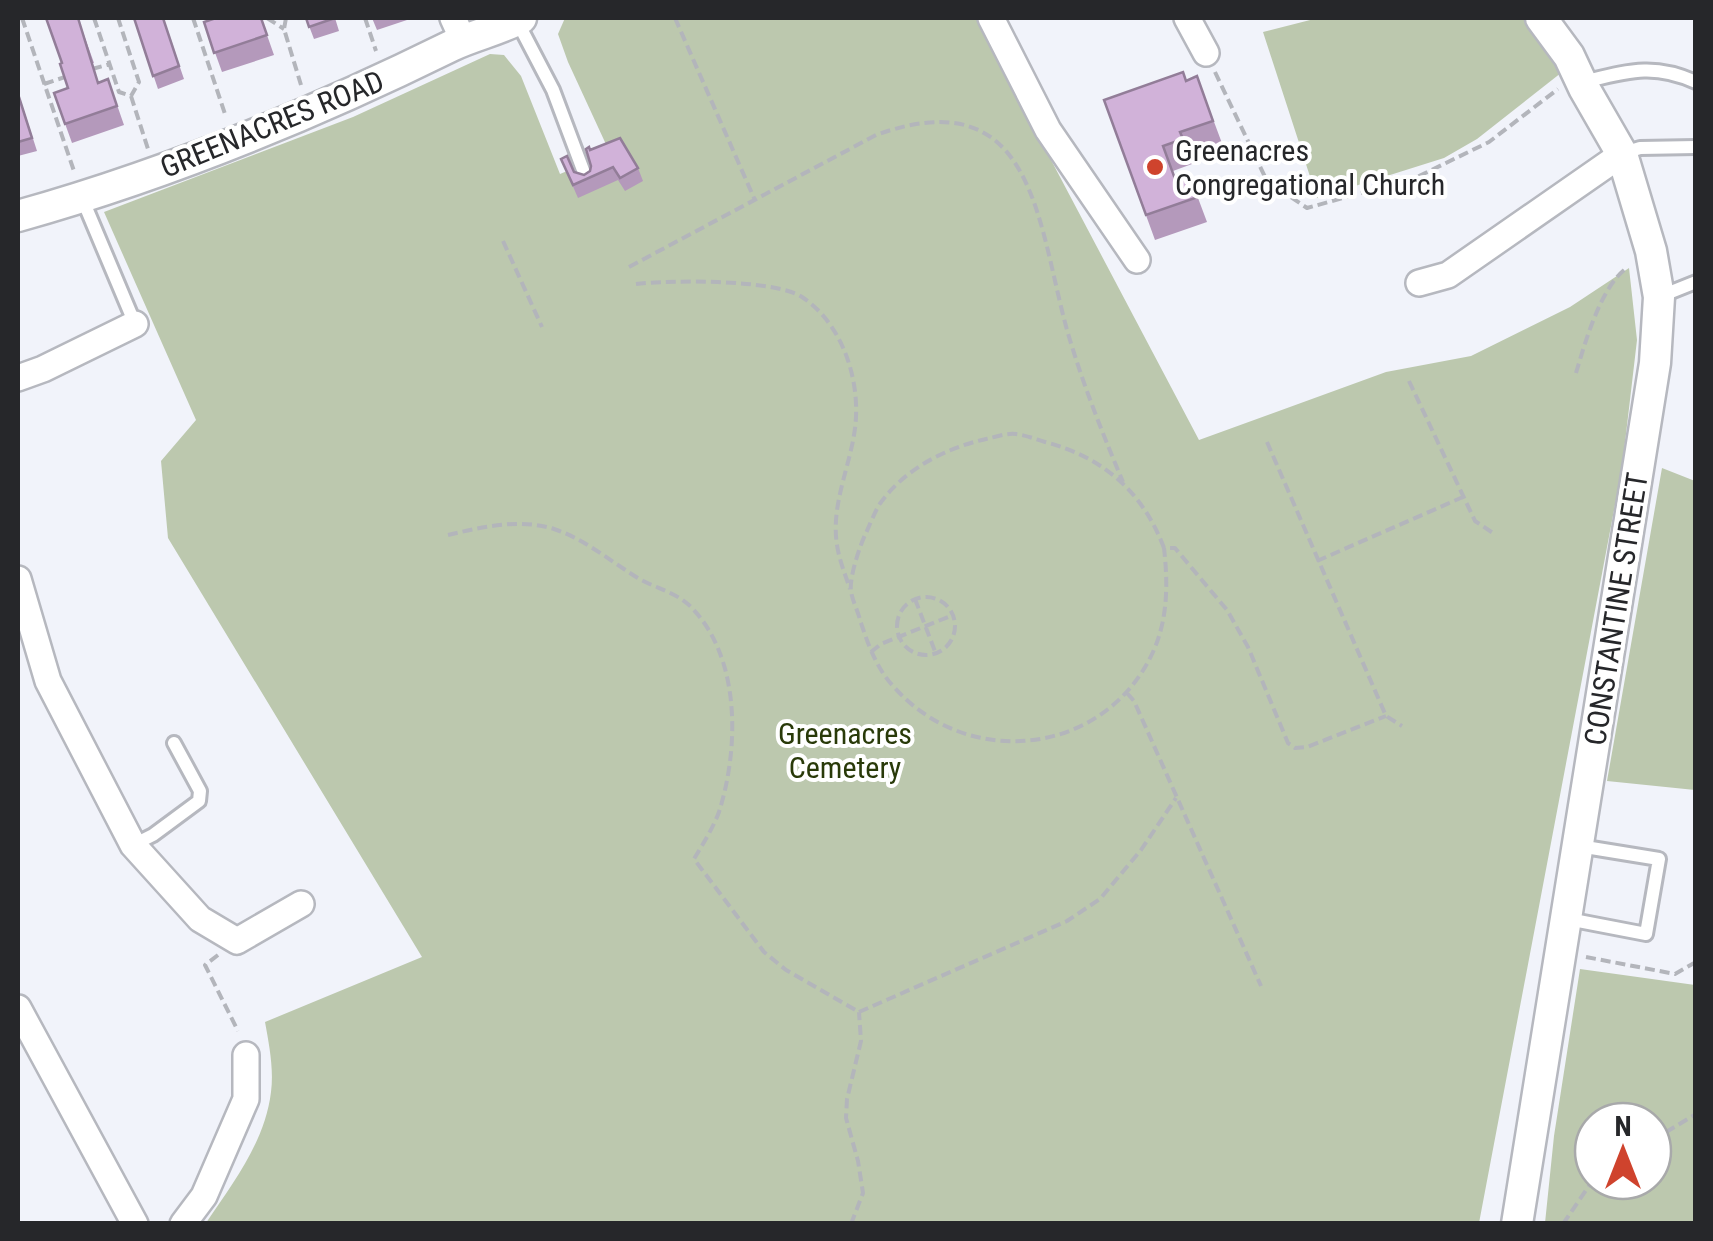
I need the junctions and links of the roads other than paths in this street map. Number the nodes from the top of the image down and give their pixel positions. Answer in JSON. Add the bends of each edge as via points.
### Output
{"nodes":[{"id":1,"x":991,"y":18,"type":"edge"},
{"id":2,"x":1187,"y":18,"type":"edge"},
{"id":3,"x":1541,"y":18,"type":"edge"},
{"id":4,"x":519,"y":19,"type":"edge"},
{"id":5,"x":458,"y":29,"type":"edge"},
{"id":6,"x":1206,"y":54,"type":"road end"},
{"id":7,"x":1585,"y":78,"type":"junction"},
{"id":8,"x":1696,"y":82,"type":"edge"},
{"id":9,"x":1696,"y":147,"type":"edge"},
{"id":10,"x":1622,"y":154,"type":"junction"},
{"id":11,"x":586,"y":178,"type":"edge"},
{"id":12,"x":82,"y":198,"type":"junction"},
{"id":13,"x":18,"y":216,"type":"edge"},
{"id":14,"x":1137,"y":260,"type":"dead end"},
{"id":15,"x":1696,"y":282,"type":"edge"},
{"id":16,"x":1419,"y":283,"type":"dead end"},
{"id":17,"x":1659,"y":297,"type":"junction"},
{"id":18,"x":135,"y":324,"type":"joint"},
{"id":19,"x":18,"y":378,"type":"edge"},
{"id":20,"x":18,"y":579,"type":"edge"},
{"id":21,"x":174,"y":743,"type":"dead end"},
{"id":22,"x":133,"y":845,"type":"junction"},
{"id":23,"x":1579,"y":846,"type":"junction"},
{"id":24,"x":301,"y":904,"type":"dead end"},
{"id":25,"x":1567,"y":919,"type":"junction"},
{"id":26,"x":18,"y":1008,"type":"edge"},
{"id":27,"x":246,"y":1055,"type":"road end"},
{"id":28,"x":135,"y":1224,"type":"edge"},
{"id":29,"x":183,"y":1224,"type":"edge"},
{"id":30,"x":1517,"y":1224,"type":"edge"}],
"edges":[{"from":1,"to":14,"type":"street","via":[[1048,130]]},
{"from":2,"to":6,"type":"street"},
{"from":3,"to":7,"type":"street","name":"CONSTANTINE STREET"},
{"from":4,"to":5,"type":"street","name":"GREENACRES ROAD"},
{"from":4,"to":11,"type":"lane"},
{"from":5,"to":12,"type":"street","name":"GREENACRES ROAD","via":[[385,79],[309,114]]},
{"from":7,"to":8,"type":"lane","via":[[1632,70],[1674,72]]},
{"from":7,"to":10,"type":"street","name":"CONSTANTINE STREET"},
{"from":9,"to":10,"type":"lane"},
{"from":10,"to":16,"type":"street","via":[[1448,275]]},
{"from":10,"to":17,"type":"street","name":"CONSTANTINE STREET"},
{"from":12,"to":13,"type":"street","name":"GREENACRES ROAD"},
{"from":12,"to":18,"type":"lane"},
{"from":15,"to":17,"type":"lane"},
{"from":17,"to":23,"type":"street","name":"CONSTANTINE STREET","via":[[1655,364]]},
{"from":18,"to":19,"type":"street"},
{"from":20,"to":22,"type":"street","via":[[48,681]]},
{"from":21,"to":22,"type":"lane","via":[[200,791],[199,802]]},
{"from":22,"to":24,"type":"street","via":[[200,919],[237,941]]},
{"from":23,"to":25,"type":"street","name":"CONSTANTINE STREET"},
{"from":23,"to":25,"type":"lane","via":[[1659,859],[1656,878],[1646,934]]},
{"from":25,"to":30,"type":"street","name":"CONSTANTINE STREET"},
{"from":26,"to":28,"type":"street"},
{"from":27,"to":29,"type":"street","via":[[246,1100],[204,1196]]}]}
